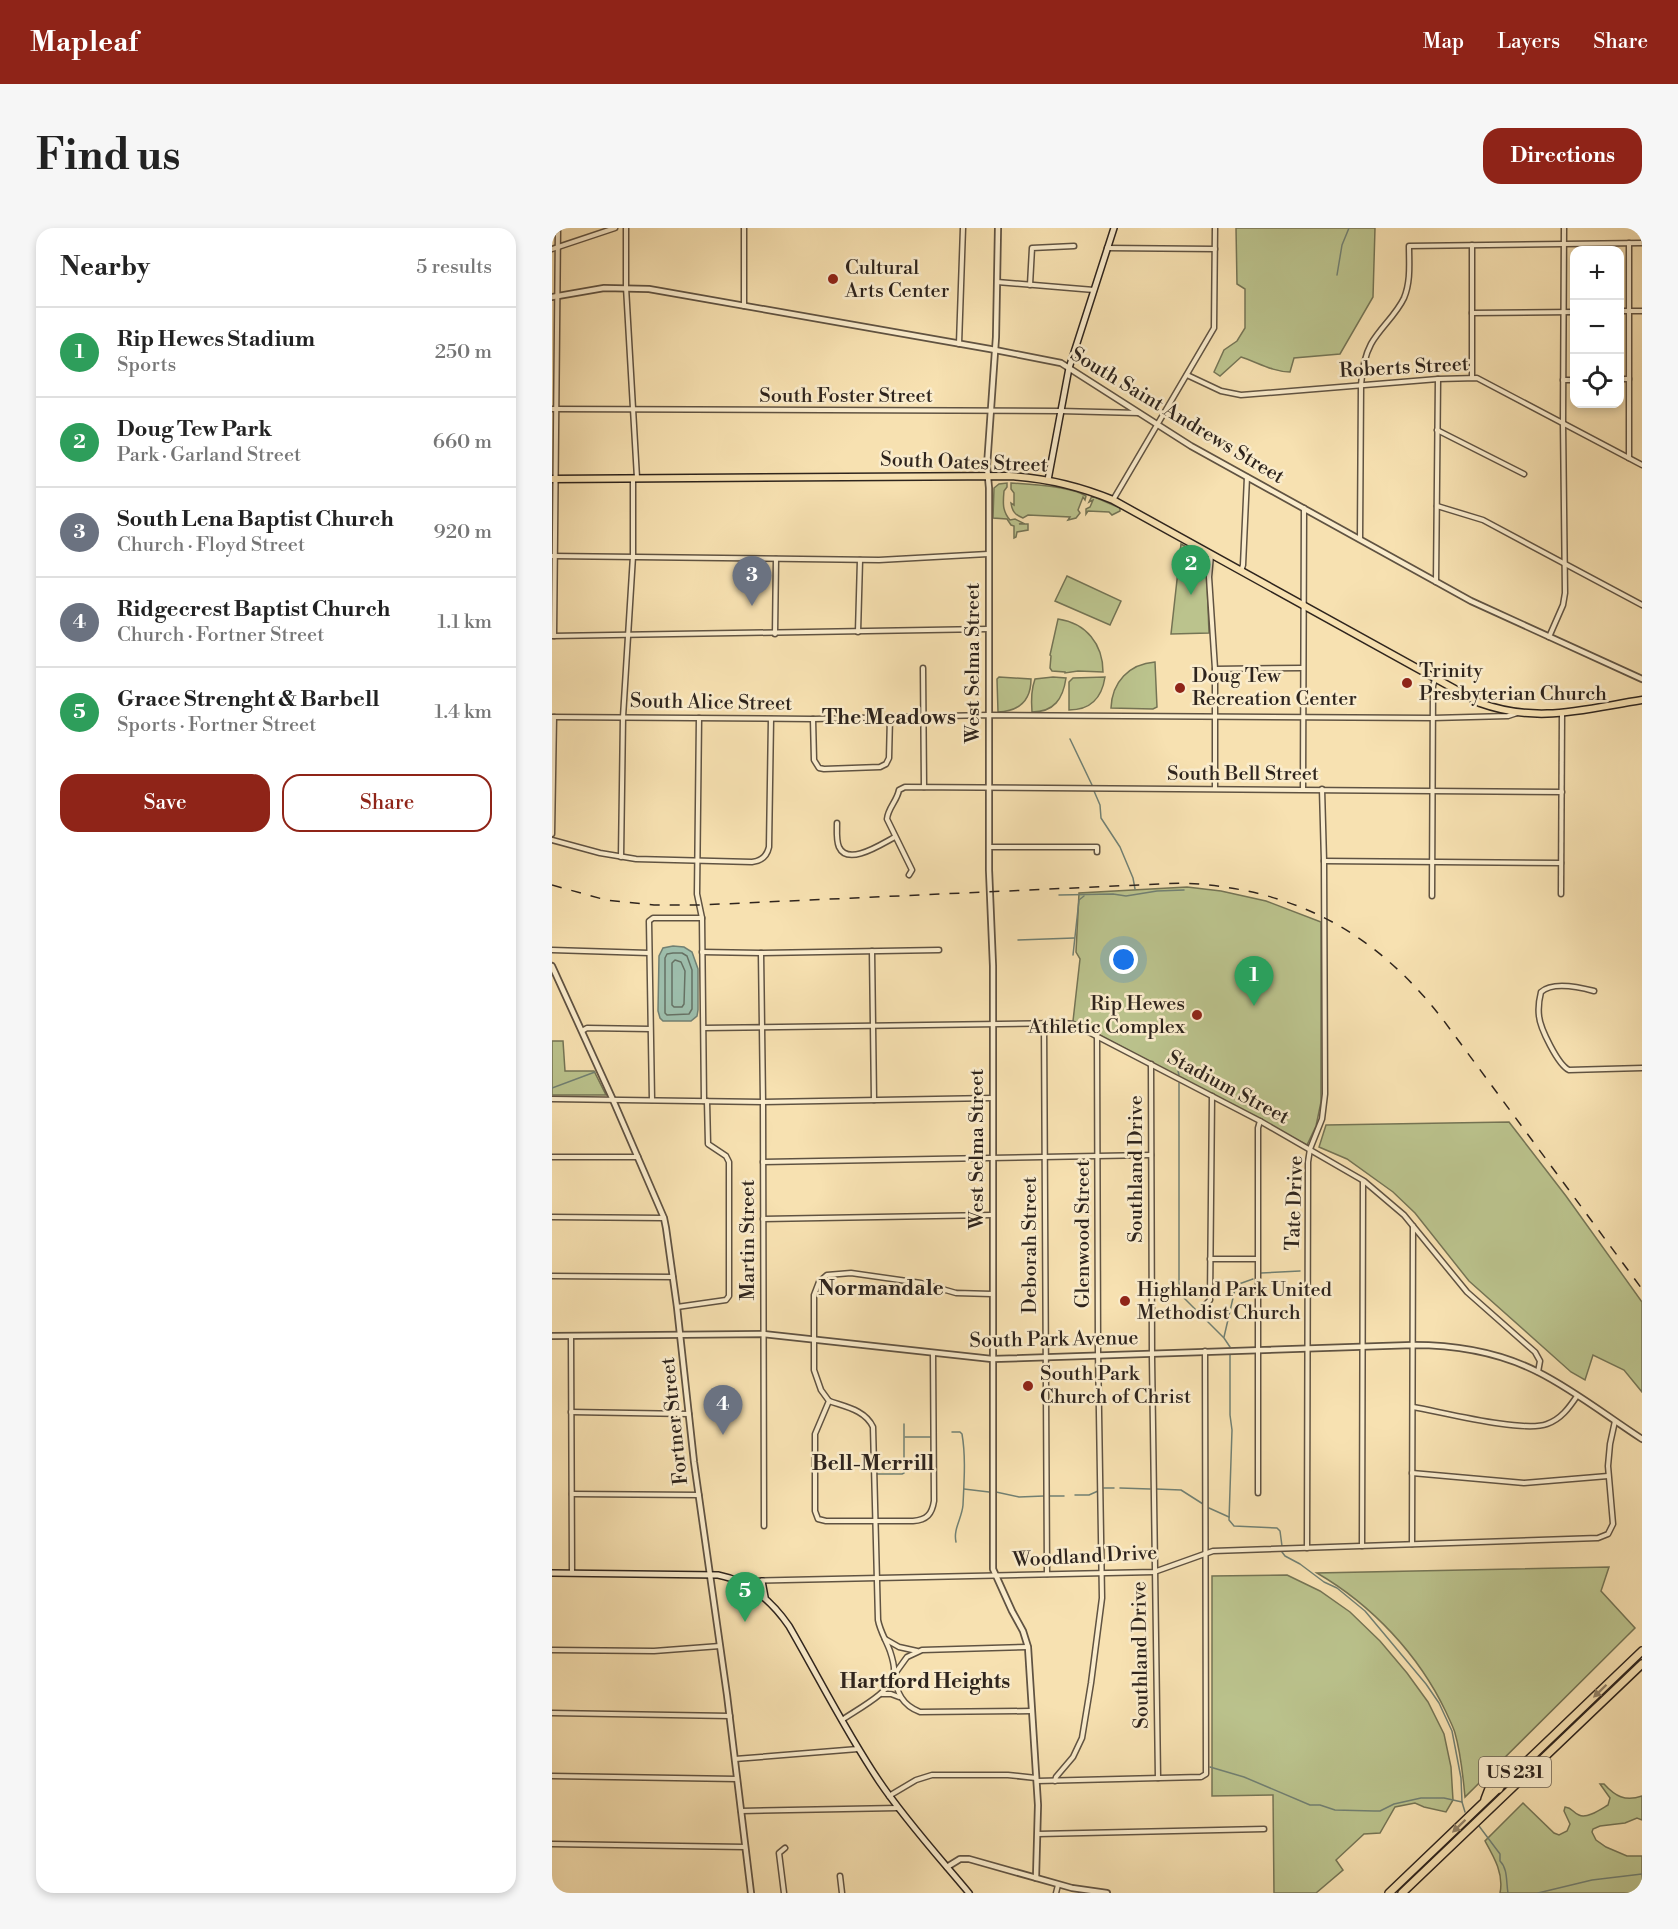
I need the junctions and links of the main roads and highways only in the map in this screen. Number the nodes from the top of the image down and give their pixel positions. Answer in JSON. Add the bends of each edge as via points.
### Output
{"nodes":[{"id":1,"x":1114,"y":228,"type":"edge"},
{"id":2,"x":553,"y":479,"type":"edge"},
{"id":3,"x":1048,"y":480,"type":"junction"},
{"id":4,"x":1642,"y":700,"type":"edge"},
{"id":5,"x":552,"y":1573,"type":"edge"},
{"id":6,"x":762,"y":1581,"type":"road end"},
{"id":7,"x":765,"y":1598,"type":"junction"},
{"id":8,"x":1642,"y":1651,"type":"edge"},
{"id":9,"x":1642,"y":1664,"type":"edge"},
{"id":10,"x":1546,"y":1743,"type":"junction"},
{"id":11,"x":1553,"y":1749,"type":"junction"},
{"id":12,"x":1499,"y":1788,"type":"junction"},
{"id":13,"x":1500,"y":1800,"type":"junction"},
{"id":14,"x":969,"y":1893,"type":"edge"},
{"id":15,"x":1389,"y":1893,"type":"edge"},
{"id":16,"x":1402,"y":1893,"type":"edge"}],
"edges":[{"from":1,"to":3,"type":"main road","via":[[1069,368]]},
{"from":2,"to":3,"type":"main road","name":"South Oates Street"},
{"from":3,"to":4,"type":"main road","name":"South Oates Street","via":[[1113,500],[1480,703],[1517,713],[1542,714]]},
{"from":5,"to":7,"type":"main road","name":"Woodland Drive","via":[[726,1576]]},
{"from":6,"to":7,"type":"main road"},
{"from":7,"to":14,"type":"main road","via":[[789,1626],[889,1796]]},
{"from":8,"to":10,"type":"highway","number":"US 231","one_way":true},
{"from":9,"to":11,"type":"highway","number":"US 231"},
{"from":10,"to":11,"type":"highway"},
{"from":10,"to":12,"type":"highway","number":"US 231"},
{"from":11,"to":13,"type":"highway","number":"US 231"},
{"from":12,"to":13,"type":"highway"},
{"from":12,"to":15,"type":"highway","number":"US 231","one_way":true},
{"from":13,"to":16,"type":"highway","number":"US 231"}]}
